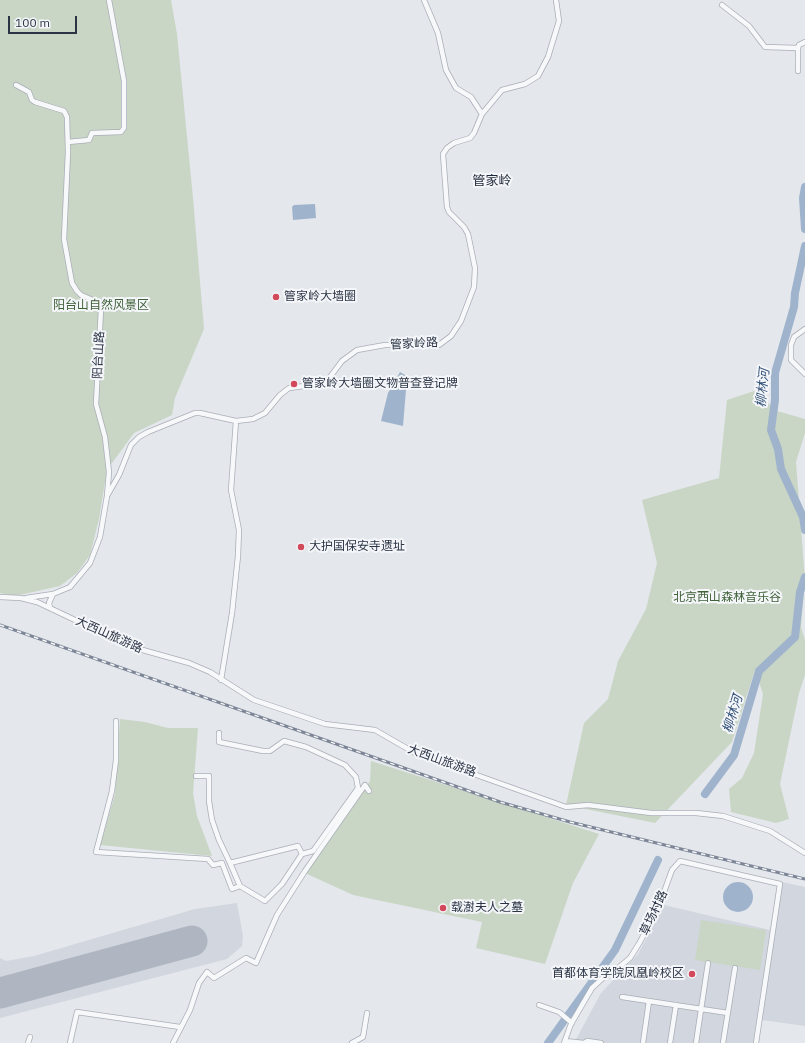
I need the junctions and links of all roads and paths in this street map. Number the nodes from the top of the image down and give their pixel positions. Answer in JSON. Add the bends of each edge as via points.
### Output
{"nodes":[{"id":1,"x":109,"y":0,"type":"edge"},
{"id":2,"x":424,"y":0,"type":"edge"},
{"id":3,"x":556,"y":0,"type":"edge"},
{"id":4,"x":722,"y":5,"type":"dead end"},
{"id":5,"x":805,"y":42,"type":"edge"},
{"id":6,"x":798,"y":48,"type":"junction"},
{"id":7,"x":798,"y":71,"type":"dead end"},
{"id":8,"x":16,"y":86,"type":"dead end"},
{"id":9,"x":482,"y":114,"type":"junction"},
{"id":10,"x":68,"y":142,"type":"junction"},
{"id":11,"x":805,"y":329,"type":"edge"},
{"id":12,"x":805,"y":374,"type":"edge"},
{"id":13,"x":236,"y":420,"type":"junction"},
{"id":14,"x":107,"y":496,"type":"junction"},
{"id":15,"x":53,"y":594,"type":"junction"},
{"id":16,"x":0,"y":597,"type":"edge"},
{"id":17,"x":21,"y":598,"type":"junction"},
{"id":18,"x":50,"y":608,"type":"junction"},
{"id":19,"x":221,"y":680,"type":"junction"},
{"id":20,"x":116,"y":721,"type":"dead end"},
{"id":21,"x":219,"y":733,"type":"dead end"},
{"id":22,"x":196,"y":776,"type":"dead end"},
{"id":23,"x":369,"y":791,"type":"dead end"},
{"id":24,"x":805,"y":853,"type":"edge"},
{"id":25,"x":302,"y":854,"type":"junction"},
{"id":26,"x":230,"y":863,"type":"junction"},
{"id":27,"x":240,"y":886,"type":"junction"},
{"id":28,"x":708,"y":963,"type":"dead end"},
{"id":29,"x":735,"y":968,"type":"dead end"},
{"id":30,"x":622,"y":997,"type":"dead end"},
{"id":31,"x":649,"y":1001,"type":"junction"},
{"id":32,"x":538,"y":1005,"type":"dead end"},
{"id":33,"x":676,"y":1005,"type":"junction"},
{"id":34,"x":701,"y":1009,"type":"junction"},
{"id":35,"x":728,"y":1013,"type":"junction"},
{"id":36,"x":367,"y":1014,"type":"dead end"},
{"id":37,"x":570,"y":1022,"type":"junction"},
{"id":38,"x":180,"y":1027,"type":"junction"},
{"id":39,"x":30,"y":1037,"type":"dead end"},
{"id":40,"x":564,"y":1042,"type":"edge"},
{"id":41,"x":28,"y":1043,"type":"edge"},
{"id":42,"x":70,"y":1043,"type":"edge"},
{"id":43,"x":173,"y":1043,"type":"edge"},
{"id":44,"x":352,"y":1043,"type":"edge"},
{"id":45,"x":584,"y":1043,"type":"edge"},
{"id":46,"x":601,"y":1043,"type":"edge"},
{"id":47,"x":643,"y":1043,"type":"edge"},
{"id":48,"x":670,"y":1043,"type":"edge"},
{"id":49,"x":696,"y":1043,"type":"edge"},
{"id":50,"x":723,"y":1043,"type":"edge"},
{"id":51,"x":756,"y":1043,"type":"edge"}],
"edges":[{"from":1,"to":10,"type":"street","via":[[124,81],[124,128],[121,132],[92,133],[89,140]]},
{"from":2,"to":9,"type":"street","via":[[438,34],[446,70],[456,88],[471,97]]},
{"from":3,"to":9,"type":"street","name":"管家岭路","via":[[559,21],[548,57],[538,76],[525,84],[502,90]]},
{"from":4,"to":6,"type":"street","via":[[748,26],[765,47]]},
{"from":5,"to":6,"type":"street"},
{"from":6,"to":7,"type":"street"},
{"from":8,"to":10,"type":"street","name":"阳台山路","via":[[29,92],[35,102],[64,111],[67,117]]},
{"from":9,"to":13,"type":"street","name":"管家岭路","via":[[470,138],[447,148],[442,158],[447,207],[468,234],[475,265],[474,287],[457,330],[439,345],[384,345],[357,350],[342,361],[326,381],[289,388],[265,413],[253,419]]},
{"from":10,"to":14,"type":"street","name":"阳台山路","via":[[64,238],[72,283],[81,295],[95,301],[101,309],[96,404],[108,456]]},
{"from":11,"to":12,"type":"street","via":[[794,337],[791,345],[791,360]]},
{"from":13,"to":14,"type":"street","name":"管家岭路","via":[[195,413],[139,437],[126,454],[119,475]]},
{"from":13,"to":19,"type":"street","via":[[231,490],[240,530],[227,652]]},
{"from":14,"to":15,"type":"street","name":"阳台山路","via":[[100,537],[90,563],[70,587]]},
{"from":15,"to":17,"type":"street","name":"阳台山路"},
{"from":15,"to":18,"type":"street","via":[[49,603]]},
{"from":16,"to":17,"type":"street","name":"大西山旅游路"},
{"from":17,"to":18,"type":"street","name":"大西山旅游路"},
{"from":18,"to":19,"type":"street","name":"大西山旅游路","via":[[132,647],[195,666]]},
{"from":19,"to":24,"type":"street","name":"大西山旅游路","via":[[254,700],[325,724],[375,730],[415,753],[566,807],[588,805],[651,813],[696,812],[723,816],[770,831]]},
{"from":20,"to":27,"type":"street","via":[[116,760],[112,791],[96,852],[208,859],[213,865],[222,863],[232,889]]},
{"from":21,"to":25,"type":"street","via":[[219,742],[263,751],[270,752],[284,742],[306,747],[345,765],[356,777],[358,788],[313,850]]},
{"from":22,"to":26,"type":"street","via":[[209,776],[212,820]]},
{"from":23,"to":38,"type":"street","via":[[365,785],[305,871],[278,915],[256,963],[246,958],[214,978],[207,972],[199,983],[190,1010]]},
{"from":25,"to":26,"type":"street","via":[[298,846]]},
{"from":25,"to":27,"type":"street","via":[[282,884],[265,901]]},
{"from":26,"to":27,"type":"street"},
{"from":28,"to":34,"type":"street"},
{"from":29,"to":35,"type":"street"},
{"from":30,"to":31,"type":"street"},
{"from":31,"to":33,"type":"street"},
{"from":31,"to":47,"type":"street"},
{"from":32,"to":37,"type":"street","via":[[559,1012]]},
{"from":33,"to":34,"type":"street"},
{"from":33,"to":48,"type":"street"},
{"from":34,"to":35,"type":"street"},
{"from":34,"to":49,"type":"street"},
{"from":35,"to":50,"type":"street"},
{"from":36,"to":44,"type":"street","via":[[362,1037]]},
{"from":37,"to":40,"type":"street","name":"草场村路"},
{"from":37,"to":51,"type":"street","name":"草场村路","via":[[592,988],[630,958],[660,903],[672,870],[680,861],[780,884]]},
{"from":38,"to":42,"type":"street","via":[[77,1012]]},
{"from":38,"to":43,"type":"street"},
{"from":39,"to":41,"type":"street"},
{"from":40,"to":45,"type":"street"},
{"from":45,"to":46,"type":"street"}]}
